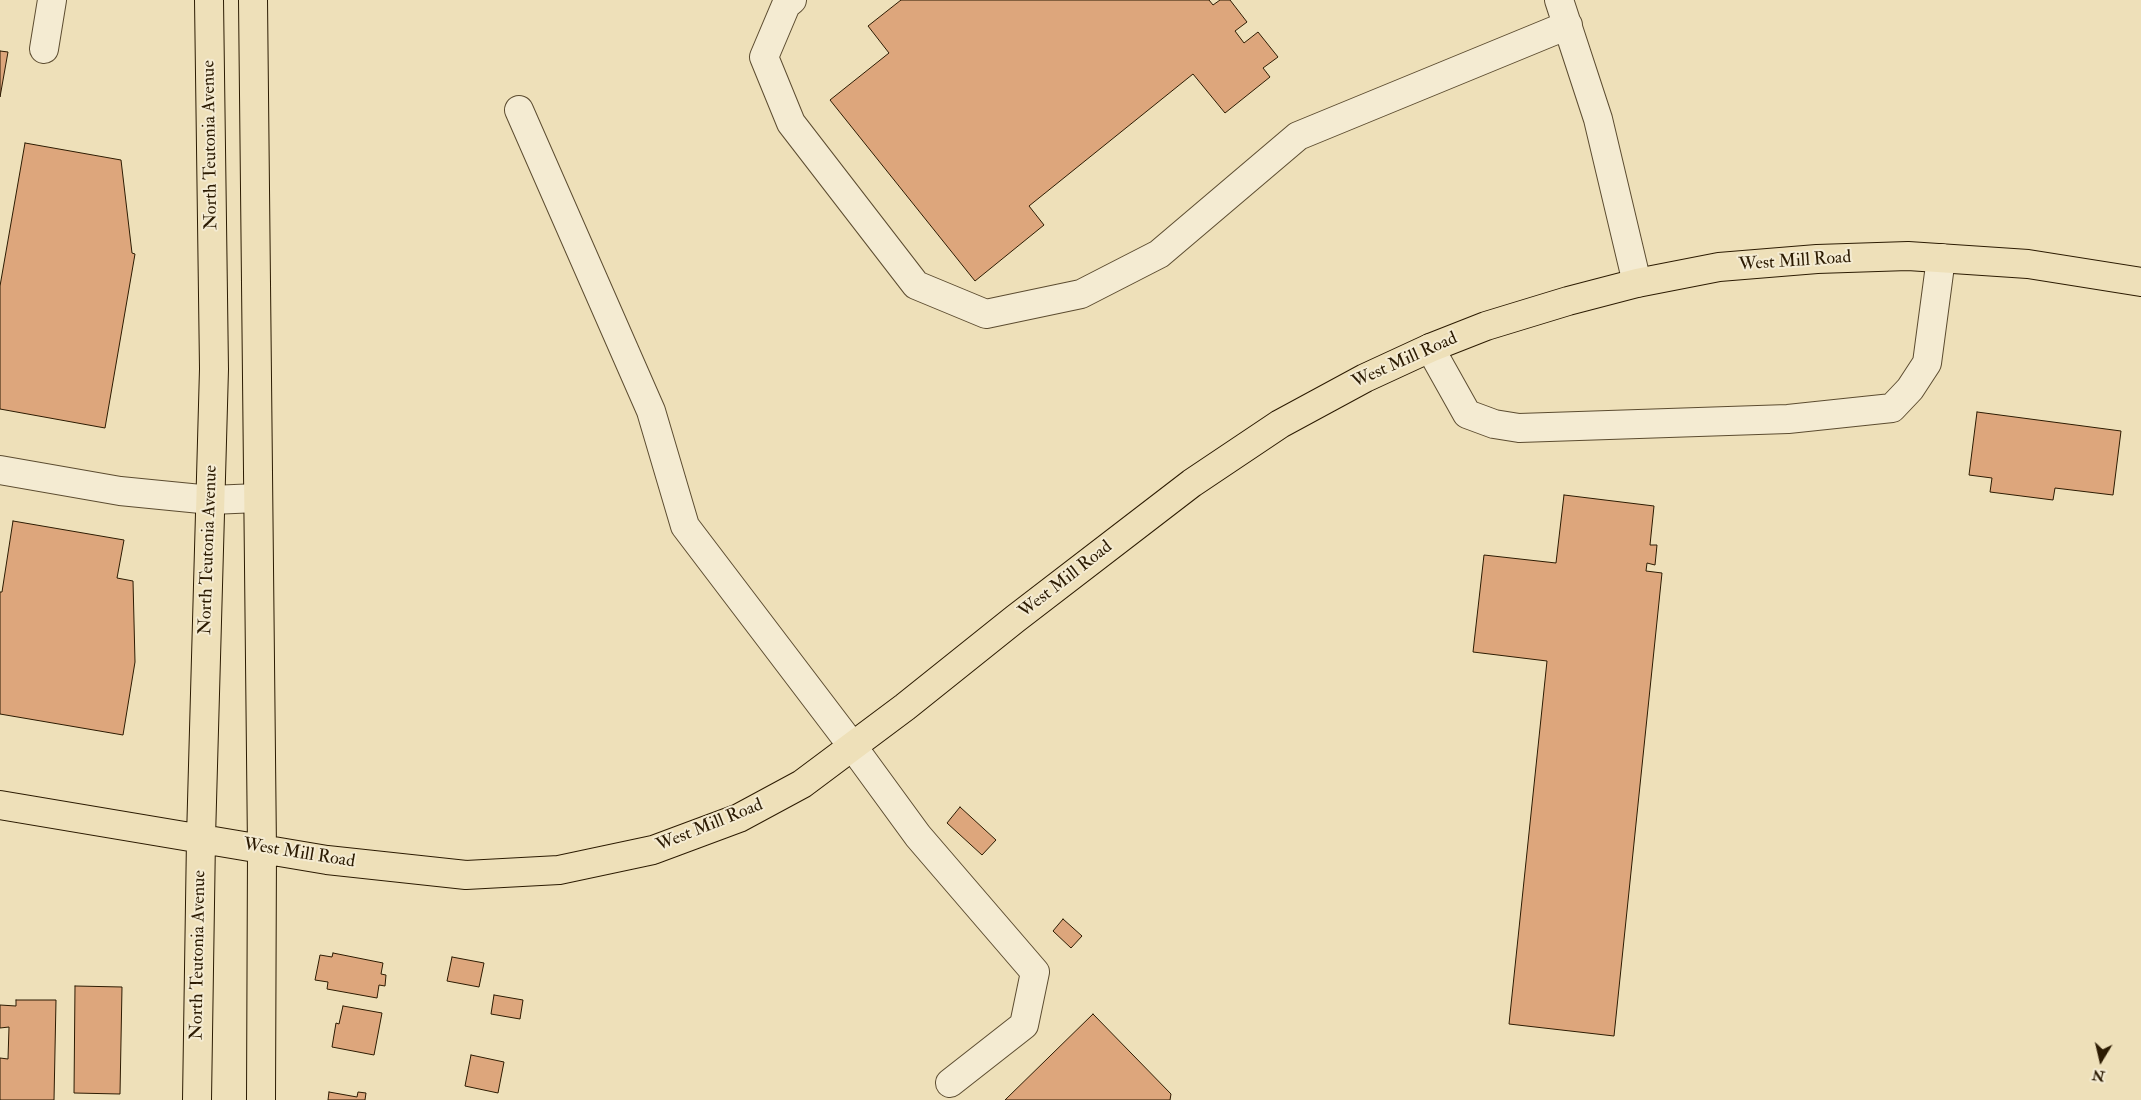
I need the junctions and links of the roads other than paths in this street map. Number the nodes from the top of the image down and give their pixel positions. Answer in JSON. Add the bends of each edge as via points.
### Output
{"nodes":[{"id":1,"x":52,"y":0,"type":"edge"},
{"id":2,"x":209,"y":0,"type":"edge"},
{"id":3,"x":253,"y":0,"type":"edge"},
{"id":4,"x":792,"y":0,"type":"edge"},
{"id":5,"x":1559,"y":0,"type":"edge"},
{"id":6,"x":1568,"y":26,"type":"junction"},
{"id":7,"x":44,"y":49,"type":"dead end"},
{"id":8,"x":519,"y":110,"type":"dead end"},
{"id":9,"x":1941,"y":258,"type":"junction"},
{"id":10,"x":2141,"y":282,"type":"edge"},
{"id":11,"x":1638,"y":284,"type":"junction"},
{"id":12,"x":1430,"y":348,"type":"junction"},
{"id":13,"x":0,"y":470,"type":"edge"},
{"id":14,"x":258,"y":498,"type":"junction"},
{"id":15,"x":211,"y":500,"type":"junction"},
{"id":16,"x":853,"y":747,"type":"junction"},
{"id":17,"x":0,"y":805,"type":"edge"},
{"id":18,"x":200,"y":838,"type":"junction"},
{"id":19,"x":262,"y":849,"type":"junction"},
{"id":20,"x":950,"y":1083,"type":"dead end"},
{"id":21,"x":197,"y":1100,"type":"edge"},
{"id":22,"x":261,"y":1100,"type":"edge"}],
"edges":[{"from":1,"to":7,"type":"lane"},
{"from":2,"to":15,"type":"main road","name":"North Teutonia Avenue","via":[[214,368]]},
{"from":3,"to":14,"type":"main road"},
{"from":4,"to":6,"type":"lane","via":[[786,5],[764,57],[791,123],[916,285],[986,314],[1081,294],[1159,254],[1298,136]]},
{"from":5,"to":6,"type":"lane"},
{"from":6,"to":11,"type":"lane","via":[[1598,119]]},
{"from":8,"to":16,"type":"lane","via":[[651,411],[685,526]]},
{"from":9,"to":10,"type":"main road","name":"West Mill Road","via":[[2028,264]]},
{"from":9,"to":11,"type":"main road","name":"West Mill Road","via":[[1836,258],[1719,267]]},
{"from":9,"to":12,"type":"lane","via":[[1927,363],[1892,408],[1788,419],[1519,428],[1494,424],[1467,414]]},
{"from":11,"to":12,"type":"main road","name":"West Mill Road","via":[[1486,326]]},
{"from":12,"to":16,"type":"main road","name":"West Mill Road","via":[[1365,378],[1280,424],[1192,483]]},
{"from":13,"to":15,"type":"lane","via":[[120,491]]},
{"from":14,"to":15,"type":"lane"},
{"from":14,"to":19,"type":"main road"},
{"from":15,"to":18,"type":"main road","name":"North Teutonia Avenue"},
{"from":16,"to":19,"type":"main road","name":"West Mill Road","via":[[802,784],[739,818],[653,850],[559,870],[466,875]]},
{"from":16,"to":20,"type":"lane","via":[[918,836],[1035,972],[1024,1024]]},
{"from":17,"to":18,"type":"main road","name":"West Mill Road"},
{"from":18,"to":19,"type":"main road","name":"West Mill Road"},
{"from":18,"to":21,"type":"main road","name":"North Teutonia Avenue"},
{"from":19,"to":22,"type":"main road"}]}
